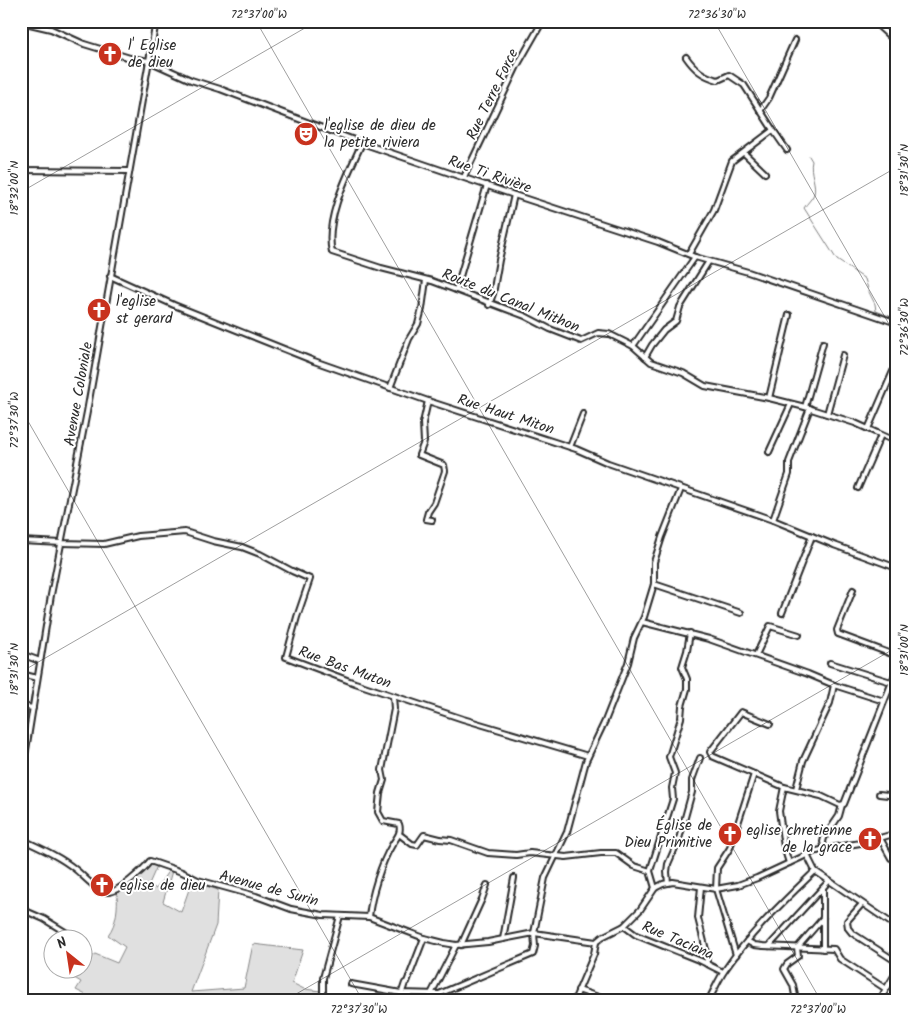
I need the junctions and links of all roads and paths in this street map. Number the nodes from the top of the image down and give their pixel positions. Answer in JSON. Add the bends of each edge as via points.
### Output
{"nodes":[{"id":1,"x":156,"y":21,"type":"edge"},
{"id":2,"x":540,"y":21,"type":"edge"},
{"id":3,"x":874,"y":21,"type":"edge"},
{"id":4,"x":21,"y":22,"type":"edge"},
{"id":5,"x":795,"y":40,"type":"dead end"},
{"id":6,"x":897,"y":43,"type":"edge"},
{"id":7,"x":686,"y":58,"type":"dead end"},
{"id":8,"x":149,"y":61,"type":"junction"},
{"id":9,"x":760,"y":111,"type":"junction"},
{"id":10,"x":772,"y":130,"type":"junction"},
{"id":11,"x":362,"y":143,"type":"junction"},
{"id":12,"x":787,"y":150,"type":"dead end"},
{"id":13,"x":744,"y":153,"type":"junction"},
{"id":14,"x":21,"y":170,"type":"edge"},
{"id":15,"x":129,"y":171,"type":"junction"},
{"id":16,"x":765,"y":173,"type":"dead end"},
{"id":17,"x":464,"y":177,"type":"junction"},
{"id":18,"x":487,"y":186,"type":"junction"},
{"id":19,"x":514,"y":195,"type":"junction"},
{"id":20,"x":689,"y":254,"type":"junction"},
{"id":21,"x":696,"y":257,"type":"junction"},
{"id":22,"x":709,"y":261,"type":"junction"},
{"id":23,"x":110,"y":276,"type":"junction"},
{"id":24,"x":426,"y":280,"type":"junction"},
{"id":25,"x":456,"y":290,"type":"junction"},
{"id":26,"x":490,"y":304,"type":"junction"},
{"id":27,"x":789,"y":315,"type":"dead end"},
{"id":28,"x":897,"y":323,"type":"edge"},
{"id":29,"x":823,"y":342,"type":"dead end"},
{"id":30,"x":633,"y":346,"type":"junction"},
{"id":31,"x":843,"y":355,"type":"dead end"},
{"id":32,"x":645,"y":358,"type":"junction"},
{"id":33,"x":897,"y":362,"type":"edge"},
{"id":34,"x":390,"y":388,"type":"junction"},
{"id":35,"x":768,"y":398,"type":"junction"},
{"id":36,"x":428,"y":401,"type":"junction"},
{"id":37,"x":790,"y":404,"type":"junction"},
{"id":38,"x":808,"y":408,"type":"junction"},
{"id":39,"x":583,"y":414,"type":"dead end"},
{"id":40,"x":827,"y":414,"type":"junction"},
{"id":41,"x":868,"y":429,"type":"junction"},
{"id":42,"x":881,"y":435,"type":"junction"},
{"id":43,"x":897,"y":442,"type":"edge"},
{"id":44,"x":570,"y":447,"type":"junction"},
{"id":45,"x":769,"y":452,"type":"dead end"},
{"id":46,"x":858,"y":488,"type":"dead end"},
{"id":47,"x":681,"y":489,"type":"junction"},
{"id":48,"x":432,"y":520,"type":"dead end"},
{"id":49,"x":772,"y":520,"type":"junction"},
{"id":50,"x":812,"y":536,"type":"junction"},
{"id":51,"x":21,"y":541,"type":"edge"},
{"id":52,"x":62,"y":544,"type":"junction"},
{"id":53,"x":897,"y":568,"type":"edge"},
{"id":54,"x":654,"y":584,"type":"junction"},
{"id":55,"x":853,"y":590,"type":"dead end"},
{"id":56,"x":741,"y":613,"type":"dead end"},
{"id":57,"x":782,"y":613,"type":"dead end"},
{"id":58,"x":642,"y":622,"type":"junction"},
{"id":59,"x":690,"y":633,"type":"junction"},
{"id":60,"x":799,"y":635,"type":"dead end"},
{"id":61,"x":21,"y":654,"type":"edge"},
{"id":62,"x":756,"y":655,"type":"junction"},
{"id":63,"x":897,"y":656,"type":"edge"},
{"id":64,"x":40,"y":661,"type":"junction"},
{"id":65,"x":830,"y":663,"type":"dead end"},
{"id":66,"x":897,"y":670,"type":"edge"},
{"id":67,"x":21,"y":674,"type":"edge"},
{"id":68,"x":37,"y":678,"type":"junction"},
{"id":69,"x":891,"y":682,"type":"junction"},
{"id":70,"x":834,"y":685,"type":"junction"},
{"id":71,"x":393,"y":696,"type":"junction"},
{"id":72,"x":884,"y":701,"type":"junction"},
{"id":73,"x":21,"y":706,"type":"edge"},
{"id":74,"x":34,"y":708,"type":"junction"},
{"id":75,"x":770,"y":724,"type":"dead end"},
{"id":76,"x":588,"y":756,"type":"junction"},
{"id":77,"x":700,"y":758,"type":"dead end"},
{"id":78,"x":21,"y":769,"type":"edge"},
{"id":79,"x":754,"y":774,"type":"junction"},
{"id":80,"x":784,"y":787,"type":"junction"},
{"id":81,"x":796,"y":789,"type":"junction"},
{"id":82,"x":879,"y":794,"type":"dead end"},
{"id":83,"x":897,"y":796,"type":"edge"},
{"id":84,"x":842,"y":805,"type":"junction"},
{"id":85,"x":897,"y":833,"type":"edge"},
{"id":86,"x":399,"y":834,"type":"junction"},
{"id":87,"x":880,"y":838,"type":"junction"},
{"id":88,"x":21,"y":839,"type":"edge"},
{"id":89,"x":825,"y":849,"type":"junction"},
{"id":90,"x":556,"y":855,"type":"junction"},
{"id":91,"x":807,"y":855,"type":"junction"},
{"id":92,"x":897,"y":860,"type":"edge"},
{"id":93,"x":789,"y":863,"type":"junction"},
{"id":94,"x":650,"y":871,"type":"junction"},
{"id":95,"x":815,"y":871,"type":"junction"},
{"id":96,"x":514,"y":878,"type":"dead end"},
{"id":97,"x":829,"y":881,"type":"junction"},
{"id":98,"x":668,"y":883,"type":"junction"},
{"id":99,"x":487,"y":885,"type":"dead end"},
{"id":100,"x":701,"y":887,"type":"junction"},
{"id":101,"x":655,"y":888,"type":"junction"},
{"id":102,"x":823,"y":888,"type":"junction"},
{"id":103,"x":716,"y":889,"type":"junction"},
{"id":104,"x":862,"y":904,"type":"junction"},
{"id":105,"x":21,"y":909,"type":"edge"},
{"id":106,"x":340,"y":916,"type":"junction"},
{"id":107,"x":369,"y":917,"type":"junction"},
{"id":108,"x":823,"y":918,"type":"junction"},
{"id":109,"x":624,"y":926,"type":"junction"},
{"id":110,"x":897,"y":927,"type":"edge"},
{"id":111,"x":62,"y":930,"type":"edge"},
{"id":112,"x":534,"y":933,"type":"junction"},
{"id":113,"x":424,"y":938,"type":"junction"},
{"id":114,"x":503,"y":940,"type":"junction"},
{"id":115,"x":747,"y":941,"type":"junction"},
{"id":116,"x":596,"y":942,"type":"junction"},
{"id":117,"x":458,"y":945,"type":"junction"},
{"id":118,"x":769,"y":946,"type":"junction"},
{"id":119,"x":797,"y":948,"type":"junction"},
{"id":120,"x":824,"y":949,"type":"junction"},
{"id":121,"x":736,"y":955,"type":"junction"},
{"id":122,"x":897,"y":962,"type":"edge"},
{"id":123,"x":707,"y":964,"type":"junction"},
{"id":124,"x":897,"y":971,"type":"edge"},
{"id":125,"x":723,"y":972,"type":"junction"},
{"id":126,"x":351,"y":984,"type":"dead end"},
{"id":127,"x":886,"y":989,"type":"junction"},
{"id":128,"x":578,"y":990,"type":"junction"},
{"id":129,"x":401,"y":993,"type":"junction"},
{"id":130,"x":431,"y":994,"type":"junction"},
{"id":131,"x":323,"y":1001,"type":"edge"},
{"id":132,"x":399,"y":1001,"type":"edge"},
{"id":133,"x":429,"y":1001,"type":"edge"},
{"id":134,"x":574,"y":1001,"type":"edge"},
{"id":135,"x":610,"y":1001,"type":"edge"},
{"id":136,"x":708,"y":1001,"type":"edge"},
{"id":137,"x":796,"y":1001,"type":"edge"},
{"id":138,"x":879,"y":1001,"type":"edge"}],
"edges":[{"from":1,"to":8,"type":"street","name":"Avenue Coloniale"},
{"from":2,"to":17,"type":"street","name":"Rue Terre Force"},
{"from":3,"to":6,"type":"street"},
{"from":4,"to":8,"type":"street","name":"Rue Ti Rivière","via":[[51,29],[84,44]]},
{"from":5,"to":9,"type":"street"},
{"from":7,"to":9,"type":"street","via":[[695,70],[712,79],[729,75],[744,85]]},
{"from":8,"to":11,"type":"street","name":"Rue Ti Rivière","via":[[191,80]]},
{"from":8,"to":15,"type":"street","name":"Avenue Coloniale"},
{"from":9,"to":10,"type":"street"},
{"from":10,"to":12,"type":"street"},
{"from":10,"to":13,"type":"street"},
{"from":11,"to":17,"type":"street","name":"Rue Ti Rivière"},
{"from":11,"to":24,"type":"street","name":"Route du Canal Mithon","via":[[338,202],[331,228],[331,251]]},
{"from":13,"to":16,"type":"street"},
{"from":13,"to":20,"type":"street","via":[[731,164],[714,210]]},
{"from":14,"to":15,"type":"street"},
{"from":15,"to":23,"type":"street","name":"Avenue Coloniale"},
{"from":17,"to":18,"type":"street","name":"Rue Ti Rivière"},
{"from":18,"to":19,"type":"street","name":"Rue Ti Rivière"},
{"from":18,"to":25,"type":"street"},
{"from":19,"to":20,"type":"street","name":"Rue Ti Rivière"},
{"from":19,"to":26,"type":"street"},
{"from":20,"to":21,"type":"street","name":"Rue Ti Rivière"},
{"from":21,"to":22,"type":"street","name":"Rue Ti Rivière"},
{"from":21,"to":30,"type":"street"},
{"from":22,"to":28,"type":"street","name":"Rue Ti Rivière"},
{"from":22,"to":32,"type":"street","via":[[680,307],[676,321],[664,330]]},
{"from":23,"to":34,"type":"street","name":"Rue Haut Miton","via":[[283,349]]},
{"from":23,"to":52,"type":"street","name":"Avenue Coloniale"},
{"from":24,"to":25,"type":"street","name":"Route du Canal Mithon"},
{"from":24,"to":34,"type":"street","via":[[422,313]]},
{"from":25,"to":26,"type":"street","name":"Route du Canal Mithon"},
{"from":26,"to":30,"type":"street","name":"Route du Canal Mithon","via":[[581,341],[594,334],[606,333]]},
{"from":27,"to":35,"type":"street"},
{"from":29,"to":38,"type":"street"},
{"from":30,"to":32,"type":"street","name":"Route du Canal Mithon"},
{"from":31,"to":40,"type":"street"},
{"from":32,"to":35,"type":"street","name":"Route du Canal Mithon","via":[[705,386]]},
{"from":33,"to":41,"type":"street"},
{"from":34,"to":36,"type":"street","name":"Rue Haut Miton"},
{"from":35,"to":37,"type":"street","name":"Route du Canal Mithon"},
{"from":36,"to":44,"type":"street","name":"Rue Haut Miton"},
{"from":36,"to":48,"type":"street","via":[[420,456],[444,465],[445,470],[426,519]]},
{"from":37,"to":38,"type":"street","name":"Route du Canal Mithon"},
{"from":37,"to":45,"type":"street"},
{"from":38,"to":40,"type":"street","name":"Route du Canal Mithon"},
{"from":38,"to":49,"type":"street"},
{"from":39,"to":44,"type":"street"},
{"from":40,"to":41,"type":"street","name":"Route du Canal Mithon"},
{"from":41,"to":42,"type":"street","name":"Route du Canal Mithon"},
{"from":42,"to":43,"type":"street","name":"Route du Canal Mithon"},
{"from":42,"to":46,"type":"street"},
{"from":44,"to":47,"type":"street","name":"Rue Haut Miton"},
{"from":47,"to":49,"type":"street","name":"Rue Haut Miton"},
{"from":47,"to":54,"type":"street","via":[[654,562]]},
{"from":49,"to":50,"type":"street","name":"Rue Haut Miton"},
{"from":50,"to":53,"type":"street","name":"Rue Haut Miton"},
{"from":50,"to":57,"type":"street"},
{"from":51,"to":52,"type":"street","name":"Rue Bas Muton"},
{"from":52,"to":64,"type":"street","name":"Avenue Coloniale"},
{"from":52,"to":71,"type":"street","name":"Rue Bas Muton","via":[[104,544],[138,536],[185,532],[260,554],[310,578],[286,657]]},
{"from":54,"to":56,"type":"street"},
{"from":54,"to":58,"type":"street"},
{"from":55,"to":63,"type":"street","via":[[836,630],[838,634]]},
{"from":58,"to":59,"type":"street"},
{"from":58,"to":76,"type":"street","via":[[605,721]]},
{"from":59,"to":62,"type":"street"},
{"from":59,"to":94,"type":"street","via":[[682,667],[687,689],[669,758],[675,773],[673,799]]},
{"from":60,"to":62,"type":"street","via":[[770,626]]},
{"from":61,"to":64,"type":"street"},
{"from":62,"to":70,"type":"street"},
{"from":64,"to":68,"type":"street","name":"Avenue Coloniale"},
{"from":65,"to":69,"type":"street"},
{"from":66,"to":69,"type":"street"},
{"from":67,"to":68,"type":"street"},
{"from":68,"to":74,"type":"street","name":"Avenue Coloniale"},
{"from":69,"to":72,"type":"street"},
{"from":70,"to":72,"type":"street"},
{"from":70,"to":81,"type":"street","via":[[830,704],[803,761]]},
{"from":71,"to":76,"type":"street","name":"Rue Bas Muton"},
{"from":71,"to":86,"type":"street","via":[[394,709],[378,812],[383,821],[399,824]]},
{"from":72,"to":84,"type":"street"},
{"from":73,"to":74,"type":"street"},
{"from":74,"to":78,"type":"street","name":"Avenue Coloniale"},
{"from":75,"to":79,"type":"street","via":[[741,712],[710,752],[712,756]]},
{"from":76,"to":90,"type":"street","via":[[568,832]]},
{"from":77,"to":98,"type":"street","via":[[679,839],[668,864]]},
{"from":79,"to":80,"type":"street"},
{"from":79,"to":103,"type":"street","via":[[730,848],[717,868]]},
{"from":80,"to":81,"type":"street"},
{"from":80,"to":93,"type":"street","via":[[779,811]]},
{"from":81,"to":84,"type":"street"},
{"from":82,"to":83,"type":"street"},
{"from":84,"to":89,"type":"street","via":[[839,816],[824,838]]},
{"from":85,"to":87,"type":"street"},
{"from":86,"to":90,"type":"street","via":[[417,845],[424,834],[488,853]]},
{"from":86,"to":107,"type":"street","via":[[387,856]]},
{"from":87,"to":89,"type":"street"},
{"from":87,"to":92,"type":"street","via":[[891,858]]},
{"from":88,"to":106,"type":"street","name":"Avenue de Surin","via":[[45,849],[107,892],[123,886],[150,861],[198,880],[308,913]]},
{"from":89,"to":91,"type":"street"},
{"from":90,"to":94,"type":"street","via":[[616,853],[634,866]]},
{"from":90,"to":112,"type":"street","via":[[545,878]]},
{"from":91,"to":93,"type":"street"},
{"from":91,"to":95,"type":"street"},
{"from":93,"to":103,"type":"street","via":[[738,885]]},
{"from":94,"to":101,"type":"street"},
{"from":95,"to":97,"type":"street"},
{"from":95,"to":115,"type":"street"},
{"from":96,"to":114,"type":"street"},
{"from":97,"to":102,"type":"street"},
{"from":97,"to":104,"type":"street"},
{"from":98,"to":100,"type":"street","via":[[689,883]]},
{"from":98,"to":101,"type":"street"},
{"from":99,"to":117,"type":"street"},
{"from":100,"to":103,"type":"street"},
{"from":100,"to":123,"type":"street","via":[[698,918]]},
{"from":101,"to":109,"type":"street"},
{"from":102,"to":108,"type":"street"},
{"from":102,"to":118,"type":"street"},
{"from":103,"to":121,"type":"street"},
{"from":104,"to":110,"type":"street"},
{"from":104,"to":122,"type":"street","via":[[847,922],[848,928]]},
{"from":105,"to":111,"type":"street"},
{"from":106,"to":107,"type":"street","name":"Avenue de Surin"},
{"from":106,"to":131,"type":"street","via":[[323,978]]},
{"from":107,"to":113,"type":"street","name":"Avenue de Surin"},
{"from":108,"to":119,"type":"street"},
{"from":108,"to":120,"type":"street"},
{"from":109,"to":116,"type":"street"},
{"from":109,"to":123,"type":"street","name":"Rue Taciana","via":[[636,935]]},
{"from":112,"to":114,"type":"street","name":"Avenue de Surin"},
{"from":112,"to":116,"type":"street","name":"Avenue de Surin"},
{"from":112,"to":130,"type":"street","via":[[533,954],[439,994]]},
{"from":113,"to":117,"type":"street","name":"Avenue de Surin"},
{"from":113,"to":129,"type":"street"},
{"from":114,"to":117,"type":"street","name":"Avenue de Surin"},
{"from":115,"to":118,"type":"street"},
{"from":115,"to":121,"type":"street"},
{"from":116,"to":128,"type":"street"},
{"from":117,"to":130,"type":"street"},
{"from":118,"to":119,"type":"street"},
{"from":119,"to":120,"type":"street"},
{"from":119,"to":137,"type":"street","via":[[798,956],[784,969],[793,985]]},
{"from":120,"to":127,"type":"street","via":[[834,950],[840,959]]},
{"from":121,"to":125,"type":"street"},
{"from":123,"to":125,"type":"street","name":"Rue Taciana"},
{"from":124,"to":127,"type":"main road"},
{"from":125,"to":136,"type":"street"},
{"from":126,"to":129,"type":"street"},
{"from":127,"to":138,"type":"main road"},
{"from":128,"to":134,"type":"street"},
{"from":128,"to":135,"type":"street"},
{"from":129,"to":130,"type":"street"},
{"from":129,"to":132,"type":"street"},
{"from":130,"to":133,"type":"street"}]}
